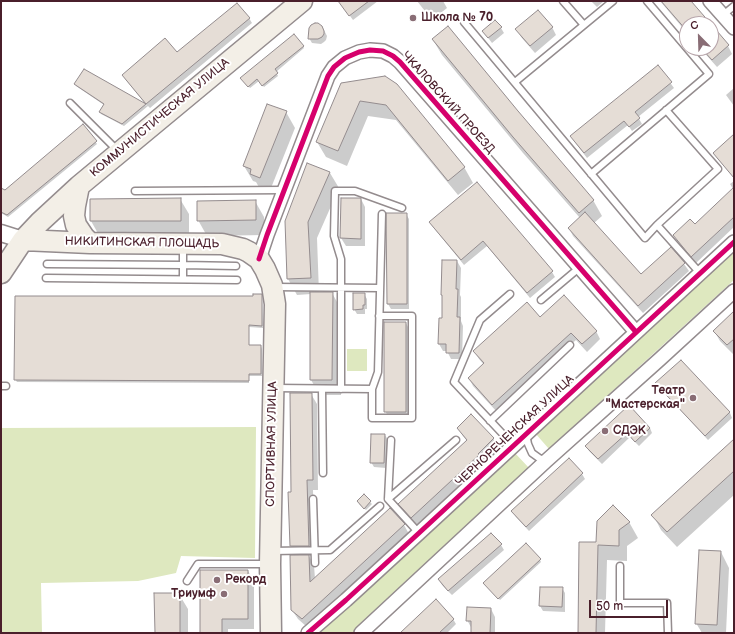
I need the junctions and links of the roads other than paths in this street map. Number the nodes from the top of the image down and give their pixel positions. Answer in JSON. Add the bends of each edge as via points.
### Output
{"nodes":[{"id":1,"x":302,"y":1,"type":"edge"},
{"id":2,"x":564,"y":1,"type":"edge"},
{"id":3,"x":613,"y":1,"type":"edge"},
{"id":4,"x":647,"y":1,"type":"edge"},
{"id":5,"x":710,"y":1,"type":"edge"},
{"id":6,"x":734,"y":6,"type":"edge"},
{"id":7,"x":723,"y":15,"type":"junction"},
{"id":8,"x":464,"y":22,"type":"dead end"},
{"id":9,"x":584,"y":25,"type":"junction"},
{"id":10,"x":734,"y":28,"type":"edge"},
{"id":11,"x":515,"y":82,"type":"junction"},
{"id":12,"x":70,"y":103,"type":"dead end"},
{"id":13,"x":666,"y":110,"type":"junction"},
{"id":14,"x":119,"y":152,"type":"junction"},
{"id":15,"x":591,"y":174,"type":"junction"},
{"id":16,"x":79,"y":186,"type":"junction"},
{"id":17,"x":284,"y":190,"type":"junction"},
{"id":18,"x":135,"y":191,"type":"dead end"},
{"id":19,"x":402,"y":208,"type":"dead end"},
{"id":20,"x":382,"y":214,"type":"dead end"},
{"id":21,"x":658,"y":225,"type":"junction"},
{"id":22,"x":1,"y":233,"type":"edge"},
{"id":23,"x":23,"y":240,"type":"junction"},
{"id":24,"x":734,"y":242,"type":"edge"},
{"id":25,"x":90,"y":243,"type":"junction"},
{"id":26,"x":183,"y":244,"type":"junction"},
{"id":27,"x":259,"y":259,"type":"junction"},
{"id":28,"x":47,"y":264,"type":"dead end"},
{"id":29,"x":183,"y":265,"type":"junction"},
{"id":30,"x":236,"y":266,"type":"dead end"},
{"id":31,"x":579,"y":268,"type":"junction"},
{"id":32,"x":1,"y":273,"type":"edge"},
{"id":33,"x":700,"y":273,"type":"junction"},
{"id":34,"x":46,"y":278,"type":"dead end"},
{"id":35,"x":183,"y":279,"type":"junction"},
{"id":36,"x":237,"y":280,"type":"dead end"},
{"id":37,"x":270,"y":287,"type":"junction"},
{"id":38,"x":341,"y":288,"type":"junction"},
{"id":39,"x":380,"y":288,"type":"junction"},
{"id":40,"x":734,"y":291,"type":"edge"},
{"id":41,"x":510,"y":294,"type":"dead end"},
{"id":42,"x":541,"y":300,"type":"dead end"},
{"id":43,"x":379,"y":316,"type":"junction"},
{"id":44,"x":636,"y":332,"type":"junction"},
{"id":45,"x":570,"y":345,"type":"dead end"},
{"id":46,"x":273,"y":388,"type":"junction"},
{"id":47,"x":322,"y":388,"type":"junction"},
{"id":48,"x":341,"y":389,"type":"junction"},
{"id":49,"x":372,"y":389,"type":"junction"},
{"id":50,"x":490,"y":420,"type":"junction"},
{"id":51,"x":526,"y":434,"type":"junction"},
{"id":52,"x":391,"y":440,"type":"dead end"},
{"id":53,"x":456,"y":440,"type":"dead end"},
{"id":54,"x":514,"y":446,"type":"junction"},
{"id":55,"x":546,"y":461,"type":"junction"},
{"id":56,"x":323,"y":473,"type":"dead end"},
{"id":57,"x":313,"y":499,"type":"dead end"},
{"id":58,"x":388,"y":499,"type":"junction"},
{"id":59,"x":380,"y":506,"type":"dead end"},
{"id":60,"x":419,"y":533,"type":"junction"},
{"id":61,"x":314,"y":550,"type":"junction"},
{"id":62,"x":270,"y":557,"type":"junction"},
{"id":63,"x":315,"y":564,"type":"dead end"},
{"id":64,"x":620,"y":566,"type":"dead end"},
{"id":65,"x":187,"y":581,"type":"dead end"},
{"id":66,"x":367,"y":631,"type":"edge"},
{"id":67,"x":271,"y":633,"type":"edge"},
{"id":68,"x":308,"y":633,"type":"edge"},
{"id":69,"x":668,"y":633,"type":"edge"}],
"edges":[{"from":1,"to":14,"type":"main road","name":"КОММУНИСТИЧЕСКАЯ УЛИЦА"},
{"from":2,"to":9,"type":"lane"},
{"from":3,"to":9,"type":"lane"},
{"from":4,"to":13,"type":"lane","via":[[709,74]]},
{"from":5,"to":7,"type":"street"},
{"from":6,"to":7,"type":"lane"},
{"from":7,"to":10,"type":"street"},
{"from":8,"to":11,"type":"lane"},
{"from":9,"to":11,"type":"lane"},
{"from":11,"to":15,"type":"lane"},
{"from":12,"to":14,"type":"lane"},
{"from":13,"to":15,"type":"lane"},
{"from":13,"to":21,"type":"lane","via":[[718,169]]},
{"from":14,"to":16,"type":"main road","name":"КОММУНИСТИЧЕСКАЯ УЛИЦА"},
{"from":15,"to":21,"type":"lane","via":[[644,238]]},
{"from":16,"to":23,"type":"main road","name":"КОММУНИСТИЧЕСКАЯ УЛИЦА"},
{"from":16,"to":25,"type":"main road","via":[[74,216],[76,225]]},
{"from":17,"to":18,"type":"lane"},
{"from":17,"to":27,"type":"street","name":"ЧКАЛОВСКИЙ ПРОЕЗД"},
{"from":17,"to":31,"type":"street","name":"ЧКАЛОВСКИЙ ПРОЕЗД","via":[[328,76],[334,67],[345,58],[359,52],[383,51],[400,62]]},
{"from":19,"to":38,"type":"lane","via":[[355,191],[335,191],[334,236],[341,259]]},
{"from":20,"to":39,"type":"lane"},
{"from":21,"to":33,"type":"lane"},
{"from":22,"to":23,"type":"street"},
{"from":23,"to":25,"type":"main road","name":"НИКИТИНСКАЯ ПЛОЩАДЬ"},
{"from":23,"to":32,"type":"main road","name":"КОММУНИСТИЧЕСКАЯ УЛИЦА"},
{"from":24,"to":33,"type":"street","name":"ЧЕРНОРЕЧЕНСКАЯ УЛИЦА"},
{"from":25,"to":26,"type":"main road","name":"НИКИТИНСКАЯ ПЛОЩАДЬ"},
{"from":26,"to":27,"type":"main road","name":"НИКИТИНСКАЯ ПЛОЩАДЬ","via":[[234,246],[250,252]]},
{"from":26,"to":29,"type":"lane"},
{"from":27,"to":37,"type":"main road","name":"СПОРТИВНАЯ УЛИЦА"},
{"from":28,"to":29,"type":"lane"},
{"from":29,"to":30,"type":"lane"},
{"from":29,"to":35,"type":"lane"},
{"from":31,"to":42,"type":"lane"},
{"from":31,"to":44,"type":"street","name":"ЧКАЛОВСКИЙ ПРОЕЗД"},
{"from":33,"to":44,"type":"street","name":"ЧЕРНОРЕЧЕНСКАЯ УЛИЦА"},
{"from":34,"to":35,"type":"lane"},
{"from":35,"to":36,"type":"lane"},
{"from":37,"to":38,"type":"lane"},
{"from":37,"to":46,"type":"main road","name":"СПОРТИВНАЯ УЛИЦА","via":[[275,304]]},
{"from":38,"to":39,"type":"lane"},
{"from":38,"to":48,"type":"lane"},
{"from":39,"to":43,"type":"lane"},
{"from":40,"to":55,"type":"street"},
{"from":41,"to":50,"type":"lane","via":[[480,320],[454,382]]},
{"from":43,"to":49,"type":"lane","via":[[378,372]]},
{"from":43,"to":49,"type":"lane","via":[[412,316],[412,418],[372,418]]},
{"from":44,"to":51,"type":"street","name":"ЧЕРНОРЕЧЕНСКАЯ УЛИЦА"},
{"from":45,"to":50,"type":"lane"},
{"from":46,"to":47,"type":"lane"},
{"from":46,"to":62,"type":"main road","name":"СПОРТИВНАЯ УЛИЦА"},
{"from":47,"to":48,"type":"lane"},
{"from":47,"to":56,"type":"lane"},
{"from":48,"to":49,"type":"lane"},
{"from":50,"to":54,"type":"lane"},
{"from":51,"to":54,"type":"street","name":"ЧЕРНОРЕЧЕНСКАЯ УЛИЦА"},
{"from":51,"to":55,"type":"lane","via":[[532,453]]},
{"from":52,"to":58,"type":"lane"},
{"from":53,"to":58,"type":"lane"},
{"from":54,"to":60,"type":"street","name":"ЧЕРНОРЕЧЕНСКАЯ УЛИЦА"},
{"from":55,"to":66,"type":"street"},
{"from":57,"to":61,"type":"lane"},
{"from":58,"to":60,"type":"lane"},
{"from":59,"to":61,"type":"lane","via":[[330,550]]},
{"from":60,"to":68,"type":"street","name":"ЧЕРНОРЕЧЕНСКАЯ УЛИЦА"},
{"from":61,"to":62,"type":"lane"},
{"from":61,"to":63,"type":"lane"},
{"from":62,"to":65,"type":"lane","via":[[198,564]]},
{"from":62,"to":67,"type":"main road","name":"СПОРТИВНАЯ УЛИЦА"},
{"from":64,"to":69,"type":"lane","via":[[620,603],[667,604]]}]}
